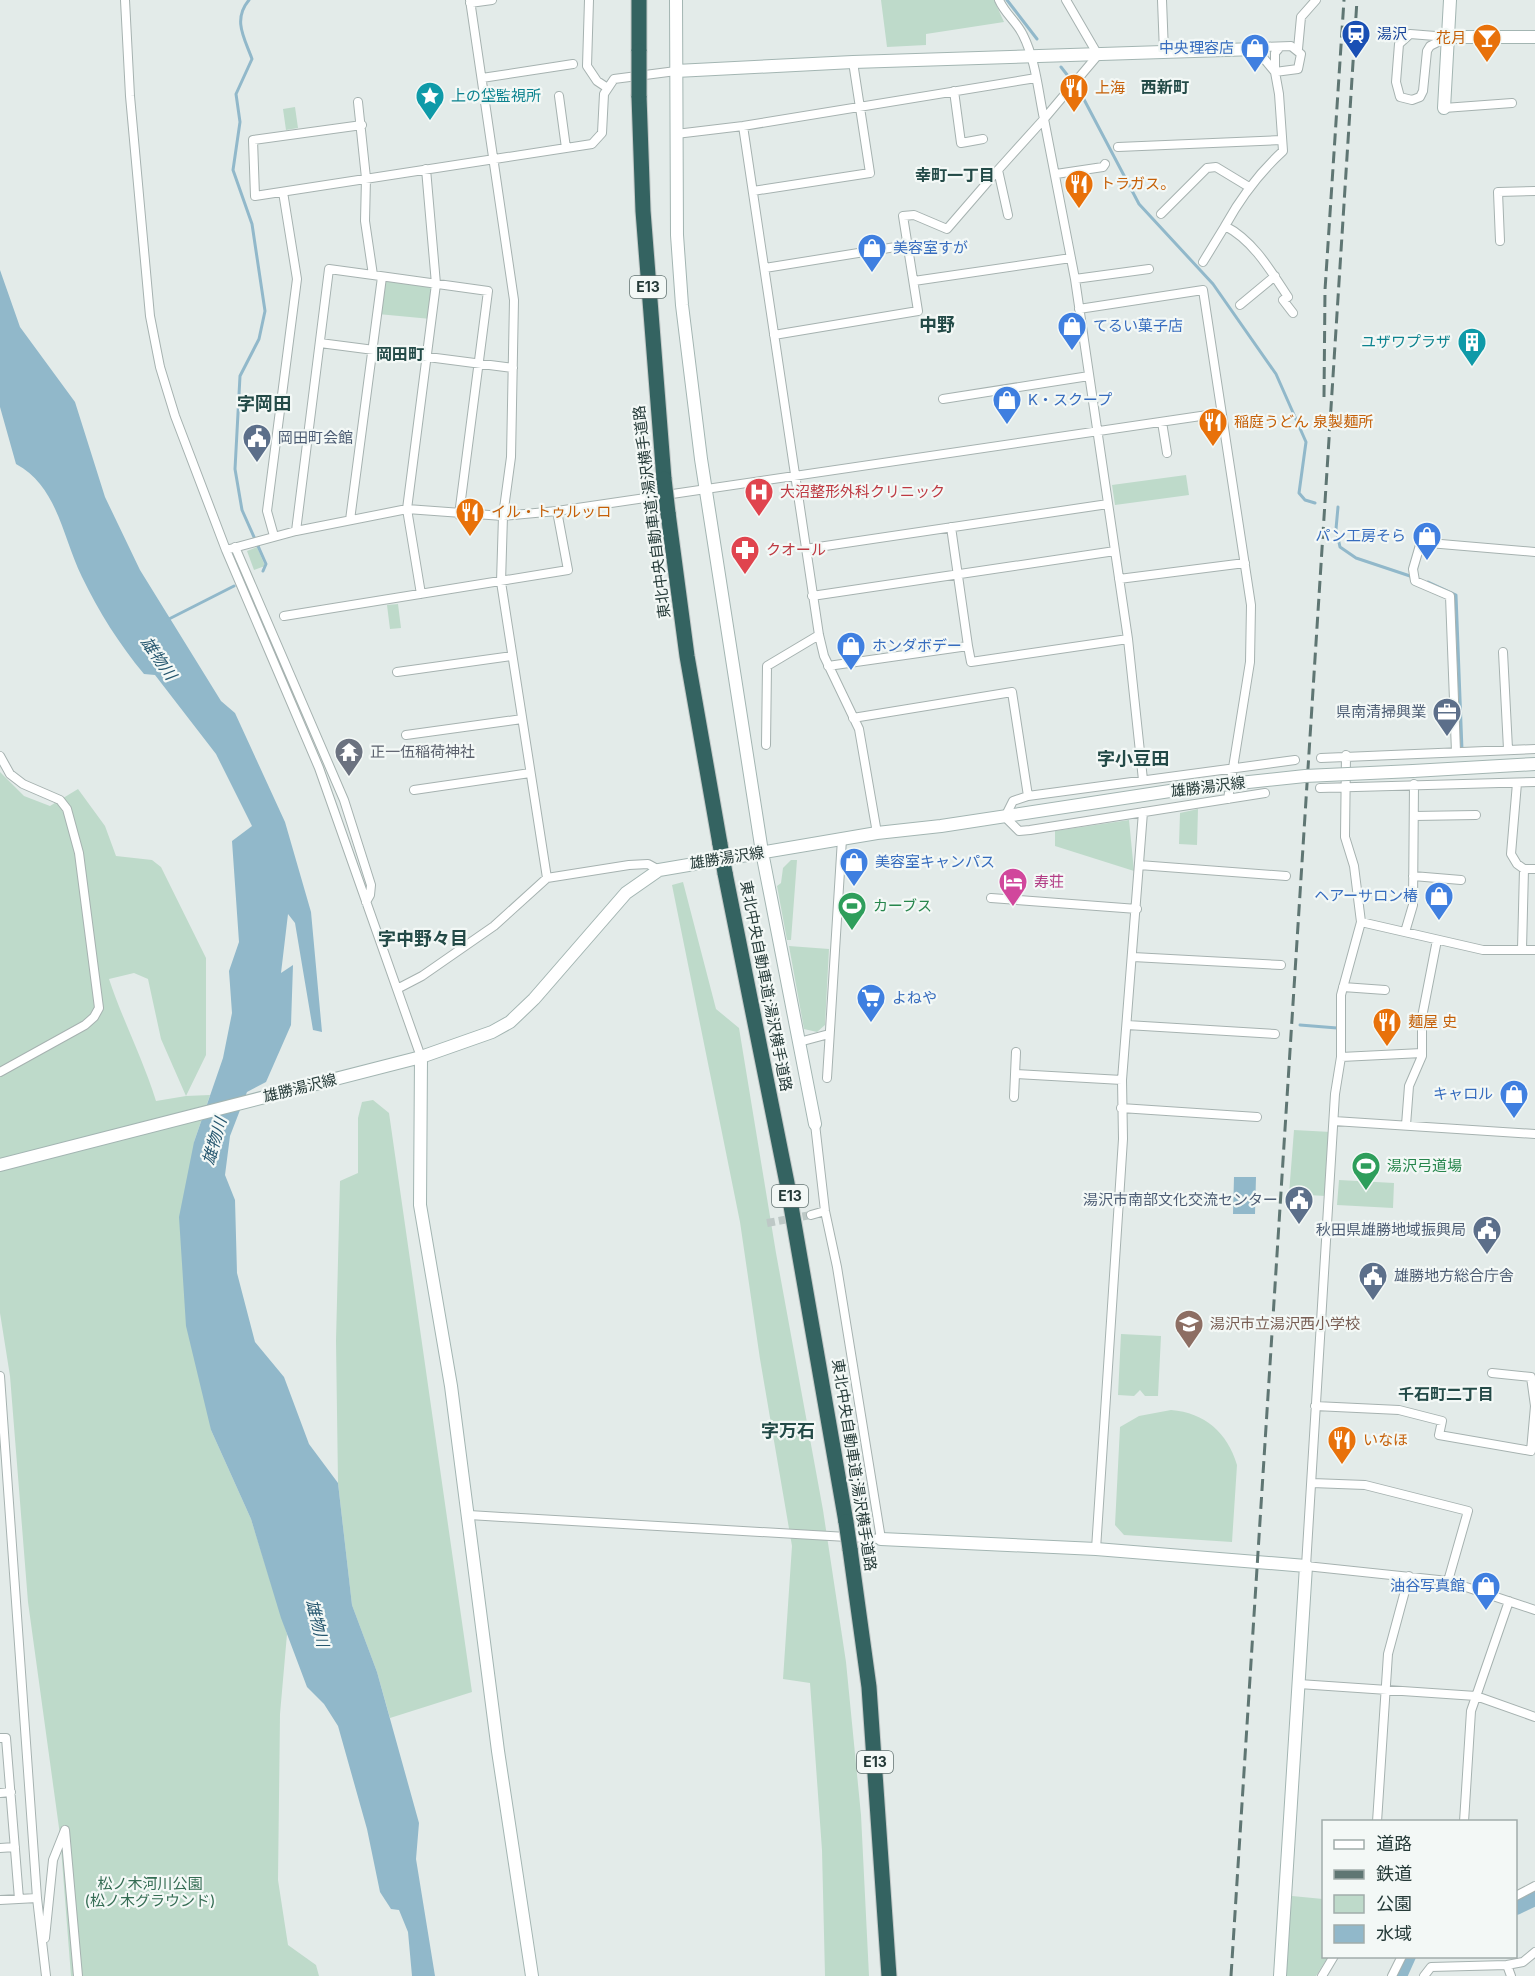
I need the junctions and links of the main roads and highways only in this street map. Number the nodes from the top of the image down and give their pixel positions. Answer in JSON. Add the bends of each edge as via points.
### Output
{"nodes":[{"id":1,"x":639,"y":0,"type":"edge"},
{"id":2,"x":889,"y":1976,"type":"edge"}],
"edges":[{"from":1,"to":2,"type":"highway","name":"東北中央自動車道;湯沢横手道路","number":"E13","bridge":true,"via":[[643,211],[668,513],[687,657],[725,873],[787,1183],[846,1522],[869,1687]]}]}
